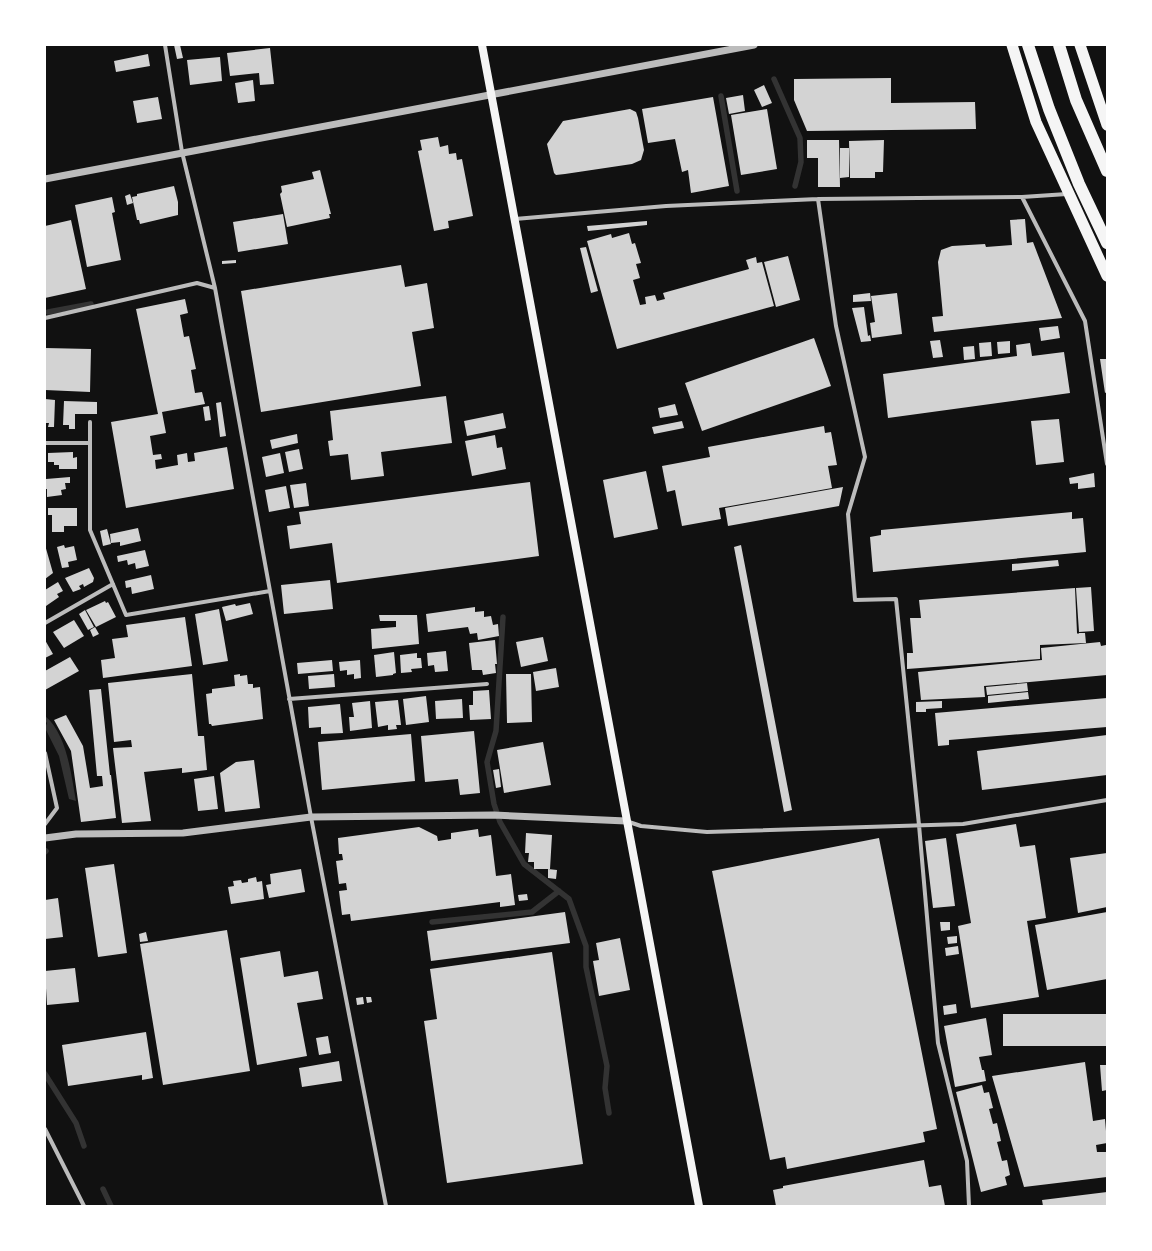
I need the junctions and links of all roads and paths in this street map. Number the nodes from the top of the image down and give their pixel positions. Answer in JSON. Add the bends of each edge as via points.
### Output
{"nodes":[{"id":1,"x":165,"y":45,"type":"edge"},
{"id":2,"x":482,"y":45,"type":"edge"},
{"id":3,"x":754,"y":45,"type":"edge"},
{"id":4,"x":1012,"y":45,"type":"edge"},
{"id":5,"x":1028,"y":45,"type":"edge"},
{"id":6,"x":1059,"y":45,"type":"edge"},
{"id":7,"x":1080,"y":45,"type":"edge"},
{"id":8,"x":491,"y":94,"type":"junction"},
{"id":9,"x":1107,"y":125,"type":"edge"},
{"id":10,"x":182,"y":152,"type":"junction"},
{"id":11,"x":1107,"y":171,"type":"edge"},
{"id":12,"x":45,"y":179,"type":"edge"},
{"id":13,"x":1069,"y":194,"type":"junction"},
{"id":14,"x":1022,"y":197,"type":"junction"},
{"id":15,"x":818,"y":199,"type":"junction"},
{"id":16,"x":515,"y":219,"type":"junction"},
{"id":17,"x":1107,"y":243,"type":"edge"},
{"id":18,"x":1107,"y":276,"type":"edge"},
{"id":19,"x":215,"y":288,"type":"junction"},
{"id":20,"x":45,"y":318,"type":"edge"},
{"id":21,"x":90,"y":422,"type":"dead end"},
{"id":22,"x":45,"y":443,"type":"edge"},
{"id":23,"x":90,"y":443,"type":"junction"},
{"id":24,"x":1107,"y":463,"type":"edge"},
{"id":25,"x":113,"y":584,"type":"junction"},
{"id":26,"x":270,"y":591,"type":"junction"},
{"id":27,"x":45,"y":623,"type":"edge"},
{"id":28,"x":487,"y":684,"type":"dead end"},
{"id":29,"x":289,"y":699,"type":"junction"},
{"id":30,"x":45,"y":752,"type":"edge"},
{"id":31,"x":1107,"y":800,"type":"edge"},
{"id":32,"x":310,"y":817,"type":"junction"},
{"id":33,"x":626,"y":821,"type":"junction"},
{"id":34,"x":45,"y":824,"type":"edge"},
{"id":35,"x":919,"y":825,"type":"junction"},
{"id":36,"x":45,"y":838,"type":"edge"},
{"id":37,"x":45,"y":1129,"type":"edge"},
{"id":38,"x":84,"y":1206,"type":"edge"},
{"id":39,"x":386,"y":1206,"type":"edge"},
{"id":40,"x":699,"y":1206,"type":"edge"},
{"id":41,"x":969,"y":1206,"type":"edge"}],
"edges":[{"from":1,"to":10,"type":"street"},
{"from":2,"to":8,"type":"main road"},
{"from":3,"to":8,"type":"street"},
{"from":4,"to":13,"type":"highway","via":[[1036,122]]},
{"from":5,"to":17,"type":"highway","via":[[1048,109]]},
{"from":6,"to":11,"type":"highway","via":[[1076,100]]},
{"from":7,"to":9,"type":"highway"},
{"from":8,"to":10,"type":"street"},
{"from":8,"to":16,"type":"main road"},
{"from":10,"to":12,"type":"street"},
{"from":10,"to":19,"type":"street"},
{"from":13,"to":14,"type":"street"},
{"from":13,"to":18,"type":"highway"},
{"from":14,"to":15,"type":"street"},
{"from":14,"to":24,"type":"street","via":[[1085,321]]},
{"from":15,"to":16,"type":"street","via":[[666,206]]},
{"from":15,"to":35,"type":"street","via":[[836,326],[865,457],[848,514],[855,600],[896,599]]},
{"from":16,"to":33,"type":"main road"},
{"from":19,"to":20,"type":"street","via":[[197,283]]},
{"from":19,"to":26,"type":"street"},
{"from":21,"to":23,"type":"street"},
{"from":22,"to":23,"type":"street"},
{"from":23,"to":25,"type":"street","via":[[90,530]]},
{"from":25,"to":26,"type":"street","via":[[126,615]]},
{"from":25,"to":27,"type":"street"},
{"from":26,"to":29,"type":"street"},
{"from":28,"to":29,"type":"street"},
{"from":29,"to":32,"type":"street"},
{"from":30,"to":34,"type":"street","via":[[57,808]]},
{"from":31,"to":35,"type":"street","via":[[963,824]]},
{"from":32,"to":33,"type":"street","via":[[494,815]]},
{"from":32,"to":36,"type":"street","via":[[184,833],[76,834]]},
{"from":32,"to":39,"type":"street"},
{"from":33,"to":35,"type":"street","via":[[641,826],[707,832]]},
{"from":33,"to":40,"type":"main road"},
{"from":35,"to":41,"type":"street","via":[[938,1043],[967,1161]]},
{"from":37,"to":38,"type":"street"}]}
